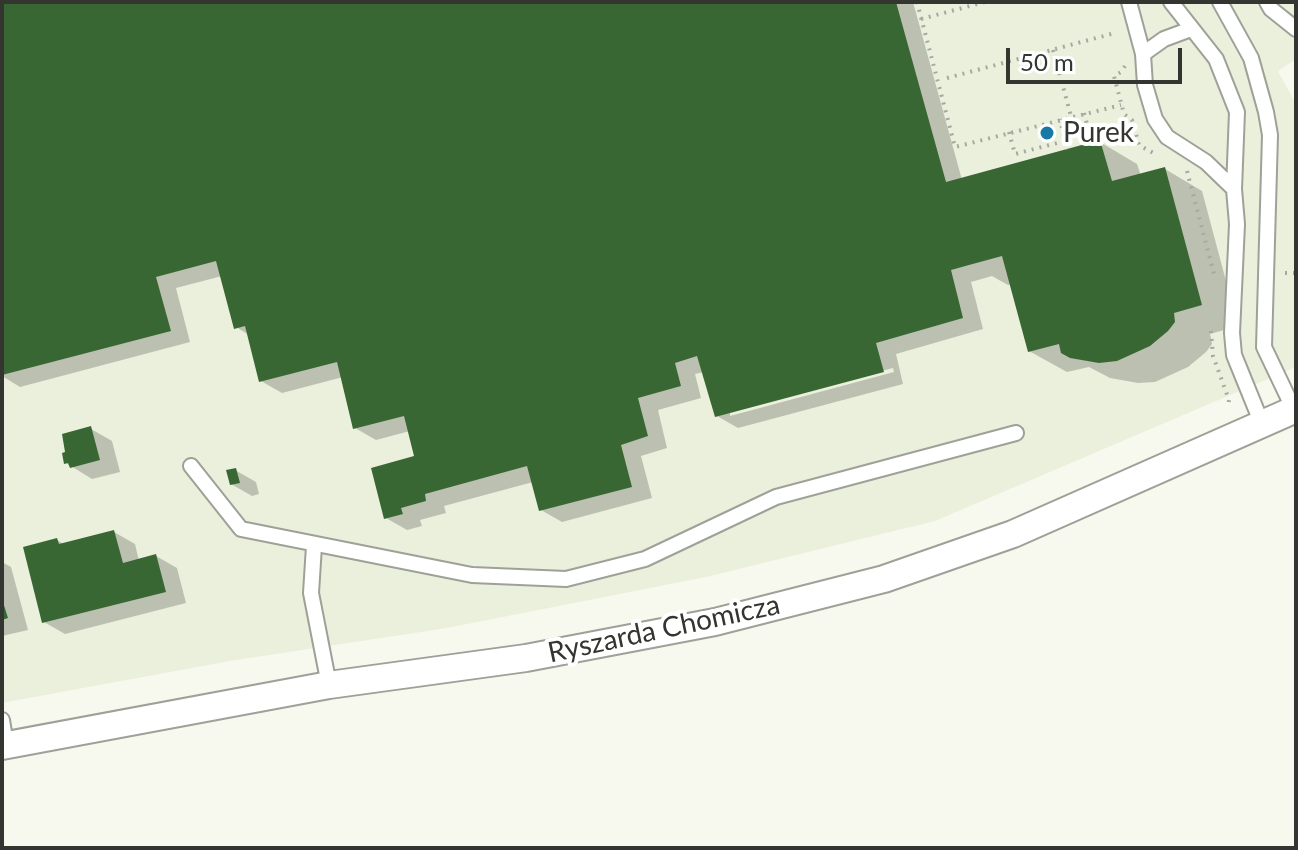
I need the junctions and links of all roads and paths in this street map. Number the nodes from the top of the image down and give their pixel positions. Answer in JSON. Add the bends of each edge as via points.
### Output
{"nodes":[{"id":1,"x":917,"y":2,"type":"edge"},
{"id":2,"x":985,"y":2,"type":"edge"},
{"id":3,"x":1129,"y":2,"type":"edge"},
{"id":4,"x":1171,"y":2,"type":"edge"},
{"id":5,"x":1220,"y":2,"type":"edge"},
{"id":6,"x":1267,"y":2,"type":"edge"},
{"id":7,"x":921,"y":19,"type":"junction"},
{"id":8,"x":1191,"y":29,"type":"junction"},
{"id":9,"x":1296,"y":29,"type":"edge"},
{"id":10,"x":1119,"y":44,"type":"dead end"},
{"id":11,"x":1053,"y":50,"type":"junction"},
{"id":12,"x":1143,"y":54,"type":"junction"},
{"id":13,"x":1122,"y":56,"type":"dead end"},
{"id":14,"x":947,"y":78,"type":"dead end"},
{"id":15,"x":1121,"y":105,"type":"junction"},
{"id":16,"x":1084,"y":113,"type":"junction"},
{"id":17,"x":1071,"y":116,"type":"junction"},
{"id":18,"x":1060,"y":119,"type":"junction"},
{"id":19,"x":1009,"y":132,"type":"junction"},
{"id":20,"x":1065,"y":141,"type":"junction"},
{"id":21,"x":1092,"y":142,"type":"dead end"},
{"id":22,"x":1068,"y":149,"type":"dead end"},
{"id":23,"x":1165,"y":158,"type":"dead end"},
{"id":24,"x":1186,"y":165,"type":"dead end"},
{"id":25,"x":1234,"y":189,"type":"junction"},
{"id":26,"x":1214,"y":286,"type":"dead end"},
{"id":27,"x":1212,"y":328,"type":"dead end"},
{"id":28,"x":1228,"y":407,"type":"dead end"},
{"id":29,"x":1295,"y":410,"type":"edge"},
{"id":30,"x":1262,"y":424,"type":"junction"},
{"id":31,"x":1016,"y":433,"type":"dead end"},
{"id":32,"x":191,"y":466,"type":"dead end"},
{"id":33,"x":314,"y":546,"type":"junction"},
{"id":34,"x":329,"y":685,"type":"junction"},
{"id":35,"x":3,"y":737,"type":"edge"}],
"edges":[{"from":1,"to":7,"type":"path"},
{"from":2,"to":7,"type":"path"},
{"from":3,"to":12,"type":"lane"},
{"from":4,"to":8,"type":"lane"},
{"from":5,"to":29,"type":"lane","via":[[1251,58],[1266,112],[1270,135],[1264,347]]},
{"from":6,"to":9,"type":"lane"},
{"from":7,"to":19,"type":"path","via":[[955,147]]},
{"from":8,"to":12,"type":"lane"},
{"from":8,"to":25,"type":"lane","via":[[1216,59],[1237,112]]},
{"from":10,"to":11,"type":"path","via":[[1115,33]]},
{"from":11,"to":14,"type":"path"},
{"from":11,"to":17,"type":"path"},
{"from":12,"to":25,"type":"lane","via":[[1145,85],[1155,119],[1167,137],[1206,162]]},
{"from":13,"to":15,"type":"path","via":[[1125,67],[1114,76]]},
{"from":15,"to":16,"type":"path"},
{"from":15,"to":23,"type":"path","via":[[1139,145]]},
{"from":16,"to":17,"type":"path"},
{"from":16,"to":21,"type":"path"},
{"from":17,"to":18,"type":"path"},
{"from":18,"to":19,"type":"path"},
{"from":18,"to":20,"type":"path"},
{"from":19,"to":20,"type":"path","via":[[1015,154]]},
{"from":20,"to":22,"type":"path"},
{"from":24,"to":26,"type":"path"},
{"from":25,"to":30,"type":"lane","via":[[1234,355]]},
{"from":27,"to":28,"type":"path","via":[[1213,356]]},
{"from":29,"to":30,"type":"street","name":"Ryszarda Chomicza"},
{"from":30,"to":34,"type":"street","name":"Ryszarda Chomicza","via":[[1013,534],[884,579],[715,622],[526,658]]},
{"from":31,"to":33,"type":"lane","via":[[776,497],[645,559],[566,579],[472,575]]},
{"from":32,"to":33,"type":"lane","via":[[241,529]]},
{"from":33,"to":34,"type":"lane","via":[[311,593]]},
{"from":34,"to":35,"type":"street","name":"Ryszarda Chomicza"}]}
